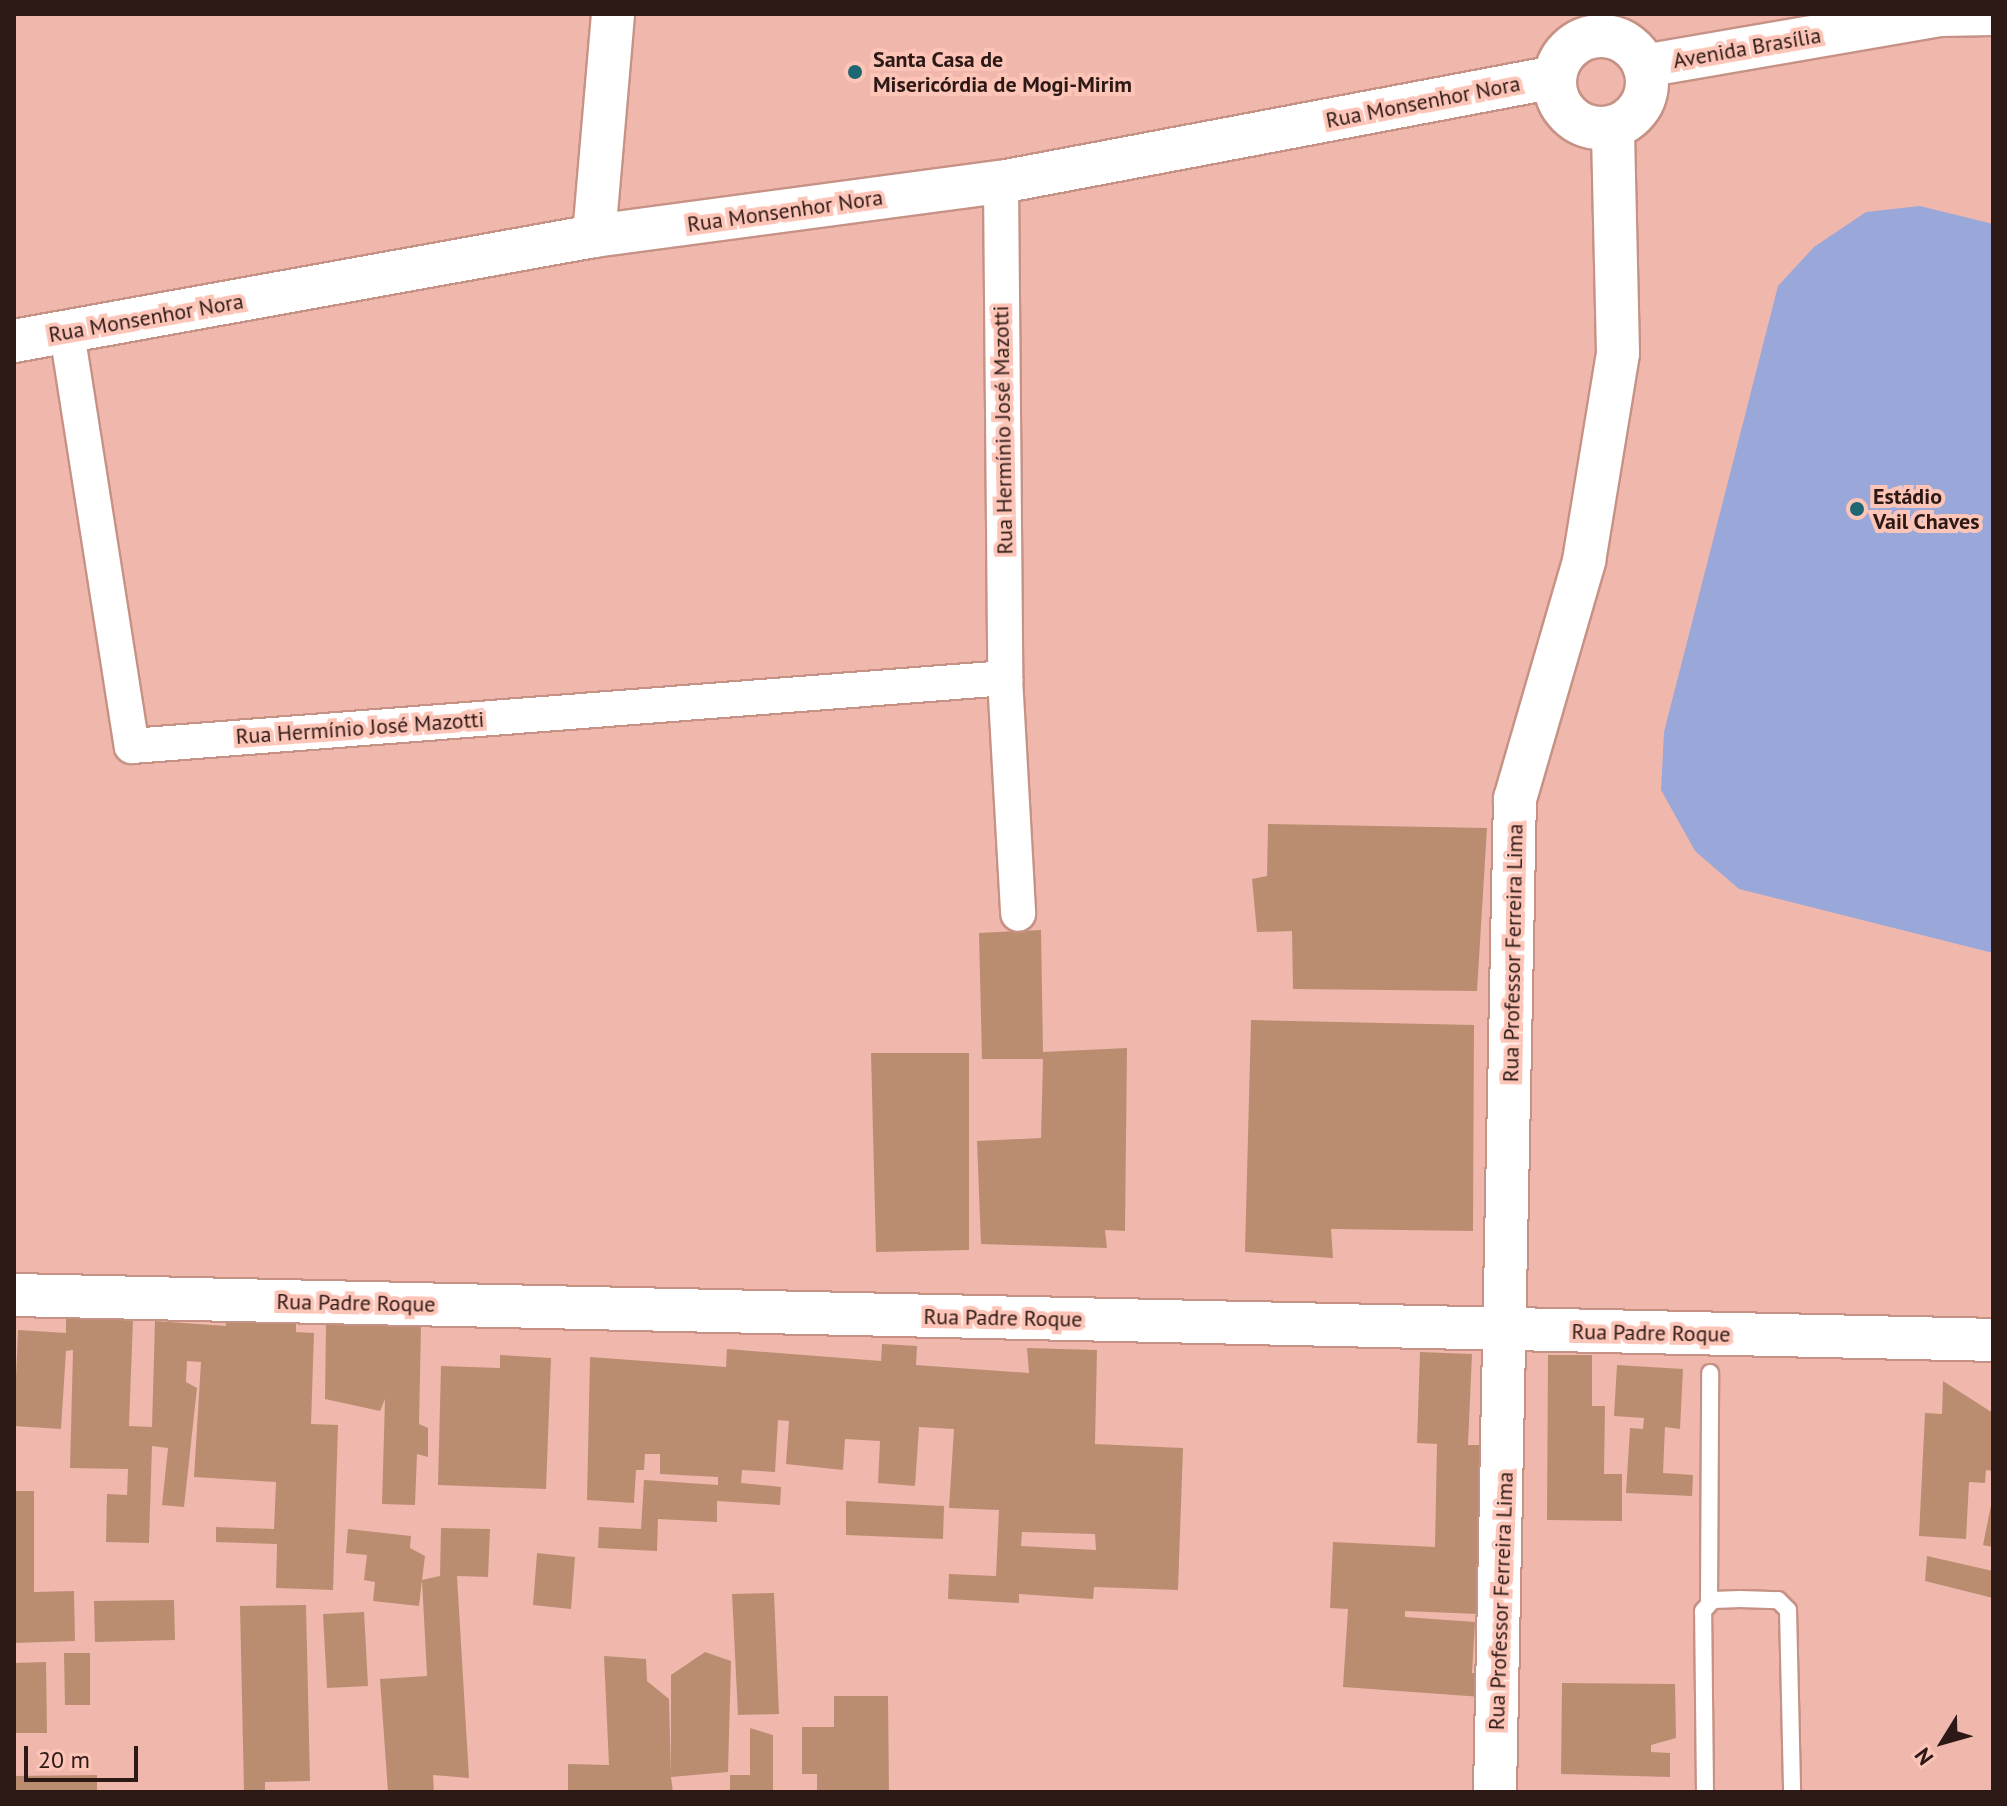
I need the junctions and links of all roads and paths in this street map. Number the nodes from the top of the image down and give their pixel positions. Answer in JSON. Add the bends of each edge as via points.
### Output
{"nodes":[{"id":1,"x":613,"y":14,"type":"edge"},
{"id":2,"x":1993,"y":14,"type":"edge"},
{"id":3,"x":1594,"y":25,"type":"edge"},
{"id":4,"x":1644,"y":66,"type":"junction"},
{"id":5,"x":1555,"y":77,"type":"junction"},
{"id":6,"x":1613,"y":127,"type":"junction"},
{"id":7,"x":1001,"y":182,"type":"junction"},
{"id":8,"x":594,"y":236,"type":"junction"},
{"id":9,"x":67,"y":333,"type":"junction"},
{"id":10,"x":14,"y":341,"type":"edge"},
{"id":11,"x":1005,"y":678,"type":"junction"},
{"id":12,"x":1018,"y":914,"type":"dead end"},
{"id":13,"x":14,"y":1295,"type":"edge"},
{"id":14,"x":1509,"y":1330,"type":"junction"},
{"id":15,"x":1993,"y":1340,"type":"edge"},
{"id":16,"x":1710,"y":1373,"type":"dead end"},
{"id":17,"x":1709,"y":1602,"type":"junction"},
{"id":18,"x":1495,"y":1792,"type":"edge"},
{"id":19,"x":1705,"y":1792,"type":"edge"},
{"id":20,"x":1792,"y":1792,"type":"edge"}],
"edges":[{"from":1,"to":8,"type":"street"},
{"from":2,"to":4,"type":"street","name":"Avenida Brasília","via":[[1940,15]]},
{"from":3,"to":4,"type":"street","via":[[1625,42]]},
{"from":3,"to":5,"type":"street","via":[[1568,49]]},
{"from":4,"to":6,"type":"street","via":[[1645,97]]},
{"from":5,"to":6,"type":"street","via":[[1572,117]]},
{"from":5,"to":7,"type":"street","name":"Rua Monsenhor Nora"},
{"from":6,"to":14,"type":"street","name":"Rua Professor Ferreira Lima","via":[[1618,353],[1584,561],[1515,799]]},
{"from":7,"to":8,"type":"street","name":"Rua Monsenhor Nora"},
{"from":7,"to":11,"type":"street","name":"Rua Hermínio José Mazotti"},
{"from":8,"to":9,"type":"street","name":"Rua Monsenhor Nora"},
{"from":9,"to":10,"type":"street","name":"Rua Monsenhor Nora"},
{"from":9,"to":11,"type":"street","name":"Rua Hermínio José Mazotti","via":[[132,746]]},
{"from":11,"to":12,"type":"street","name":"Rua Hermínio José Mazotti"},
{"from":13,"to":14,"type":"street","name":"Rua Padre Roque"},
{"from":14,"to":15,"type":"street","name":"Rua Padre Roque"},
{"from":14,"to":18,"type":"street","name":"Rua Professor Ferreira Lima"},
{"from":16,"to":17,"type":"lane"},
{"from":17,"to":19,"type":"lane","via":[[1702,1617]]},
{"from":17,"to":20,"type":"lane","via":[[1765,1599],[1788,1610]]}]}
